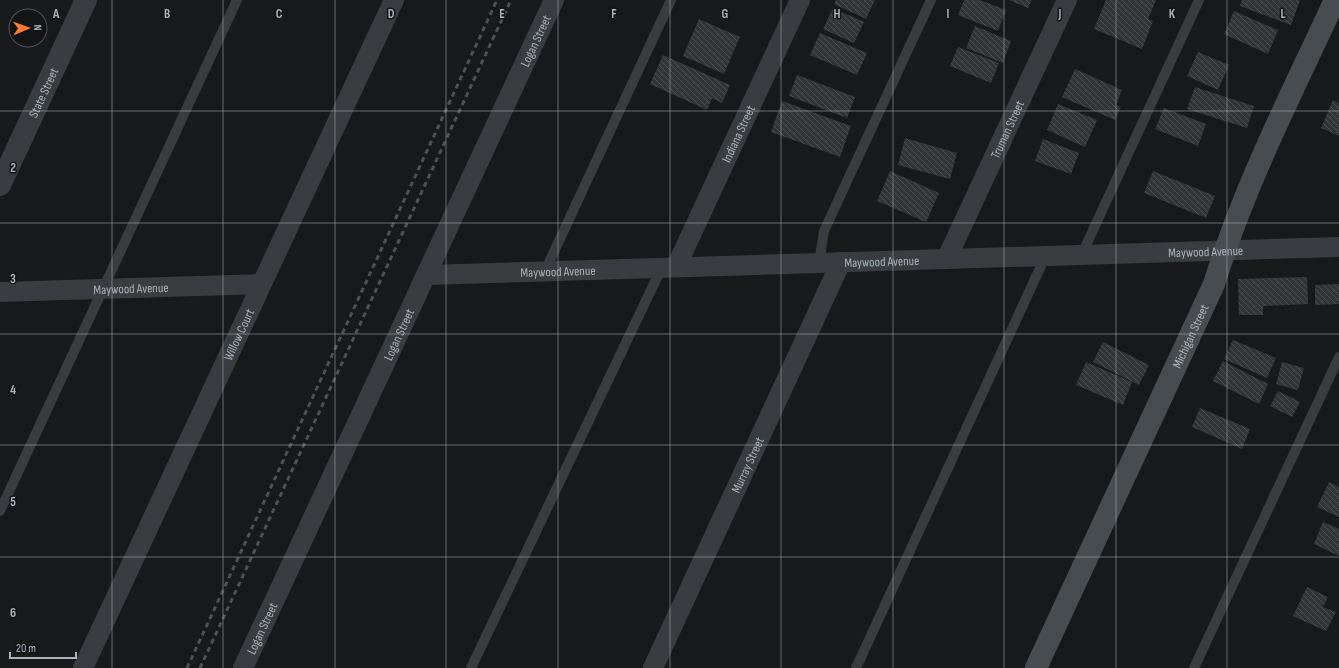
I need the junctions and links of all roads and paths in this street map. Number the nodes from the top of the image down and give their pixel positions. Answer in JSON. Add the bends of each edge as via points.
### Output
{"nodes":[{"id":1,"x":86,"y":0,"type":"edge"},
{"id":2,"x":237,"y":0,"type":"edge"},
{"id":3,"x":394,"y":0,"type":"edge"},
{"id":4,"x":554,"y":0,"type":"edge"},
{"id":5,"x":671,"y":0,"type":"edge"},
{"id":6,"x":800,"y":0,"type":"edge"},
{"id":7,"x":931,"y":0,"type":"edge"},
{"id":8,"x":1067,"y":0,"type":"edge"},
{"id":9,"x":1199,"y":0,"type":"edge"},
{"id":10,"x":1335,"y":0,"type":"edge"},
{"id":11,"x":2,"y":176,"type":"edge"},
{"id":12,"x":1339,"y":247,"type":"edge"},
{"id":13,"x":1225,"y":250,"type":"junction"},
{"id":14,"x":1082,"y":254,"type":"junction"},
{"id":15,"x":1046,"y":255,"type":"junction"},
{"id":16,"x":946,"y":258,"type":"junction"},
{"id":17,"x":841,"y":262,"type":"junction"},
{"id":18,"x":819,"y":263,"type":"junction"},
{"id":19,"x":669,"y":267,"type":"junction"},
{"id":20,"x":545,"y":271,"type":"junction"},
{"id":21,"x":426,"y":275,"type":"junction"},
{"id":22,"x":261,"y":284,"type":"junction"},
{"id":23,"x":102,"y":289,"type":"junction"},
{"id":24,"x":0,"y":292,"type":"edge"},
{"id":25,"x":1339,"y":357,"type":"edge"},
{"id":26,"x":0,"y":511,"type":"edge"},
{"id":27,"x":83,"y":668,"type":"edge"},
{"id":28,"x":243,"y":668,"type":"edge"},
{"id":29,"x":471,"y":668,"type":"edge"},
{"id":30,"x":653,"y":668,"type":"edge"},
{"id":31,"x":856,"y":668,"type":"edge"},
{"id":32,"x":1036,"y":668,"type":"edge"},
{"id":33,"x":1194,"y":668,"type":"edge"}],
"edges":[{"from":1,"to":11,"type":"street","name":"State Street"},
{"from":2,"to":23,"type":"lane"},
{"from":3,"to":22,"type":"street","name":"Willow Court"},
{"from":4,"to":21,"type":"street","name":"Logan Street"},
{"from":5,"to":20,"type":"lane"},
{"from":6,"to":19,"type":"street","name":"Indiana Street"},
{"from":7,"to":18,"type":"lane","via":[[824,231]]},
{"from":8,"to":16,"type":"street","name":"Truman Street"},
{"from":9,"to":14,"type":"lane"},
{"from":10,"to":13,"type":"main road","name":"Michigan Street","via":[[1244,198]]},
{"from":12,"to":13,"type":"street","name":"Maywood Avenue"},
{"from":13,"to":14,"type":"street","name":"Maywood Avenue"},
{"from":13,"to":32,"type":"main road","name":"Michigan Street","via":[[1214,284]]},
{"from":14,"to":15,"type":"street","name":"Maywood Avenue"},
{"from":15,"to":16,"type":"street","name":"Maywood Avenue"},
{"from":15,"to":31,"type":"lane"},
{"from":16,"to":17,"type":"street","name":"Maywood Avenue"},
{"from":17,"to":18,"type":"street","name":"Maywood Avenue"},
{"from":17,"to":30,"type":"street","name":"Murray Street"},
{"from":18,"to":19,"type":"street","name":"Maywood Avenue"},
{"from":19,"to":20,"type":"street","name":"Maywood Avenue"},
{"from":19,"to":29,"type":"lane"},
{"from":20,"to":21,"type":"street","name":"Maywood Avenue"},
{"from":21,"to":28,"type":"street","name":"Logan Street"},
{"from":22,"to":23,"type":"street","name":"Maywood Avenue"},
{"from":22,"to":27,"type":"street","name":"Willow Court"},
{"from":23,"to":24,"type":"street","name":"Maywood Avenue"},
{"from":23,"to":26,"type":"lane"},
{"from":25,"to":33,"type":"lane"}]}
